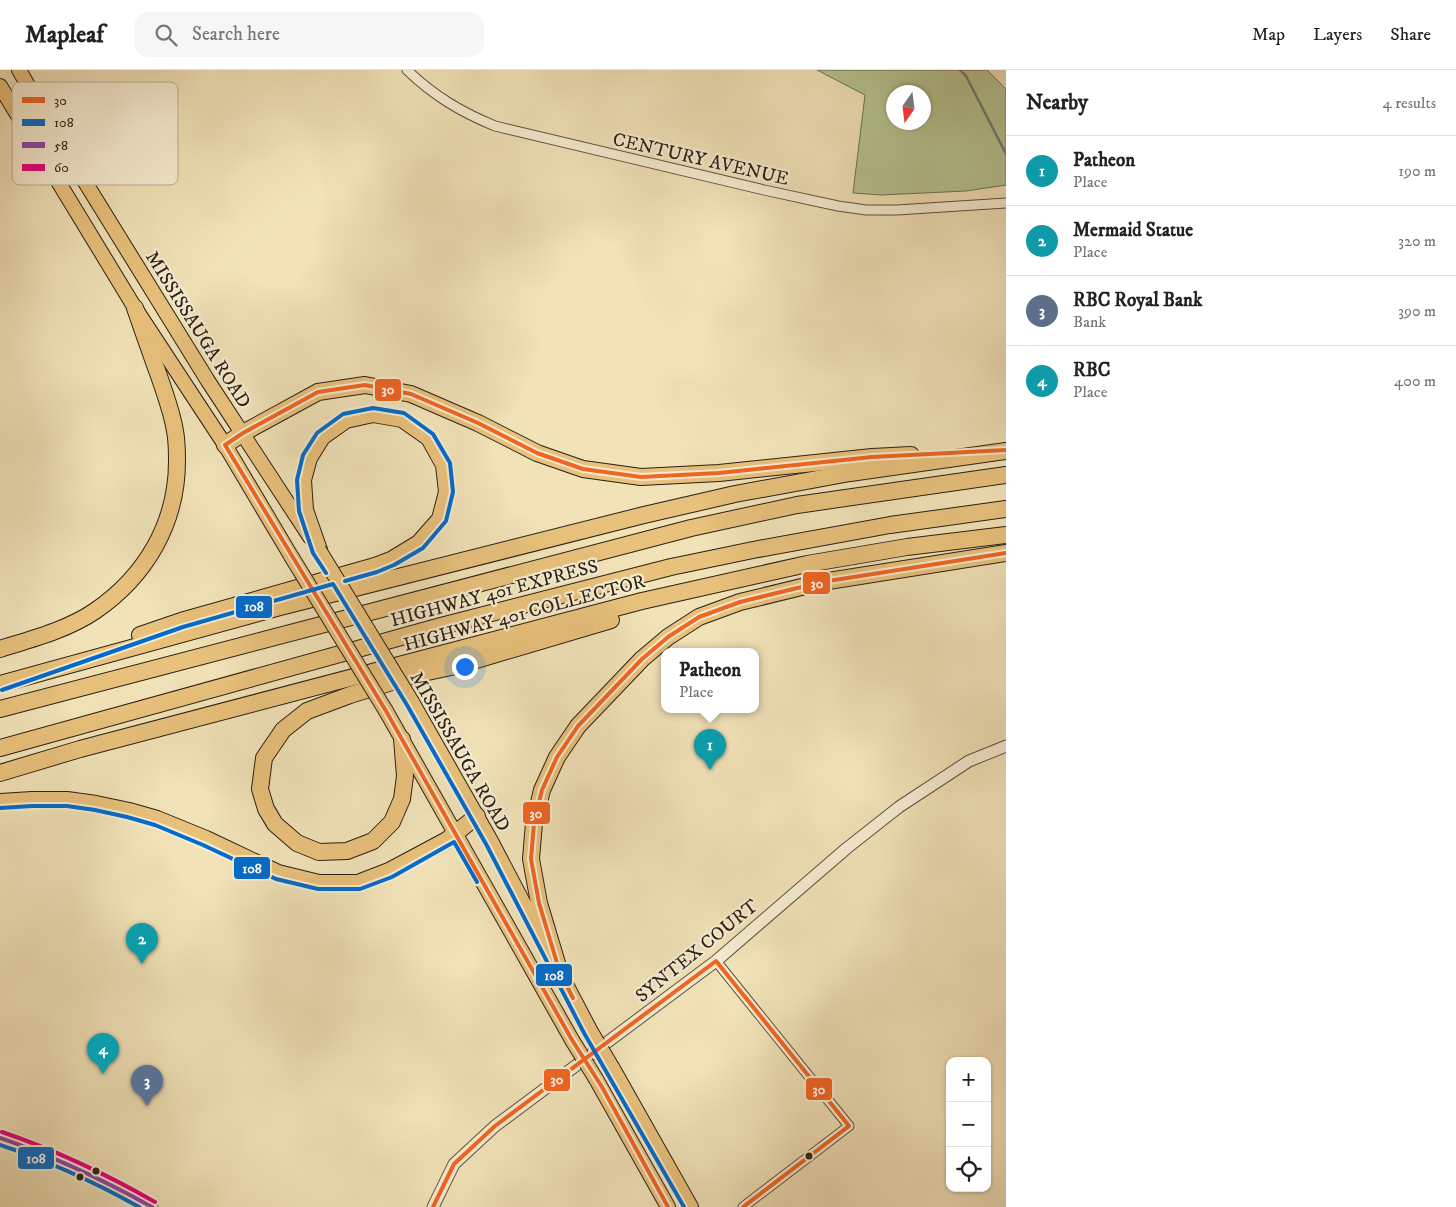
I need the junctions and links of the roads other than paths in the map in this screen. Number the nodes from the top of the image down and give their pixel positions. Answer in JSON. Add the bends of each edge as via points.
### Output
{"nodes":[{"id":1,"x":19,"y":70,"type":"edge"},
{"id":2,"x":407,"y":70,"type":"edge"},
{"id":3,"x":26,"y":82,"type":"edge"},
{"id":4,"x":0,"y":86,"type":"edge"},
{"id":5,"x":12,"y":106,"type":"edge"},
{"id":6,"x":60,"y":185,"type":"edge"},
{"id":7,"x":86,"y":185,"type":"edge"},
{"id":8,"x":1006,"y":203,"type":"edge"},
{"id":9,"x":135,"y":308,"type":"junction"},
{"id":10,"x":243,"y":433,"type":"junction"},
{"id":11,"x":225,"y":445,"type":"junction"},
{"id":12,"x":1006,"y":451,"type":"edge"},
{"id":13,"x":1006,"y":475,"type":"edge"},
{"id":14,"x":1006,"y":509,"type":"edge"},
{"id":15,"x":1006,"y":535,"type":"edge"},
{"id":16,"x":319,"y":550,"type":"junction"},
{"id":17,"x":1006,"y":553,"type":"edge"},
{"id":18,"x":760,"y":575,"type":"junction"},
{"id":19,"x":0,"y":649,"type":"edge"},
{"id":20,"x":1,"y":684,"type":"edge"},
{"id":21,"x":0,"y":709,"type":"edge"},
{"id":22,"x":402,"y":738,"type":"junction"},
{"id":23,"x":1006,"y":746,"type":"edge"},
{"id":24,"x":0,"y":748,"type":"edge"},
{"id":25,"x":0,"y":773,"type":"edge"},
{"id":26,"x":0,"y":802,"type":"edge"},
{"id":27,"x":477,"y":816,"type":"junction"},
{"id":28,"x":456,"y":834,"type":"junction"},
{"id":29,"x":716,"y":961,"type":"junction"},
{"id":30,"x":560,"y":973,"type":"junction"},
{"id":31,"x":0,"y":1138,"type":"edge"},
{"id":32,"x":152,"y":1207,"type":"edge"},
{"id":33,"x":433,"y":1207,"type":"edge"},
{"id":34,"x":668,"y":1207,"type":"edge"},
{"id":35,"x":691,"y":1207,"type":"edge"},
{"id":36,"x":743,"y":1207,"type":"edge"}],
"edges":[{"from":1,"to":3,"type":"main road","name":"MISSISSAUGA ROAD"},
{"from":2,"to":8,"type":"street","name":"CENTURY AVENUE","via":[[435,95],[495,126],[764,190],[866,210]]},
{"from":4,"to":5,"type":"main road"},
{"from":6,"to":9,"type":"main road"},
{"from":7,"to":10,"type":"main road","name":"MISSISSAUGA ROAD"},
{"from":9,"to":11,"type":"main road"},
{"from":9,"to":19,"type":"highway","via":[[176,433],[177,476],[168,520],[148,559],[111,600],[71,624]]},
{"from":10,"to":11,"type":"highway"},
{"from":10,"to":12,"type":"highway","via":[[318,392],[365,385],[412,394],[537,453],[574,466],[641,477],[719,473],[872,457]]},
{"from":10,"to":16,"type":"main road","name":"MISSISSAUGA ROAD"},
{"from":11,"to":22,"type":"main road","bridge":true},
{"from":12,"to":20,"type":"highway","via":[[850,473],[653,513],[280,607]]},
{"from":13,"to":21,"type":"highway","name":"HIGHWAY 401 EXPRESS","via":[[797,505],[690,528]]},
{"from":14,"to":24,"type":"highway","name":"HIGHWAY 401 EXPRESS","via":[[890,525],[671,567],[441,626]]},
{"from":15,"to":18,"type":"highway","name":"HIGHWAY 401 COLLECTOR","via":[[907,547]]},
{"from":16,"to":20,"type":"highway","via":[[305,510],[303,480],[309,458],[322,437],[346,420],[374,414],[402,419],[429,438],[444,465],[447,492],[440,519],[419,544],[375,566],[181,621]]},
{"from":16,"to":27,"type":"main road","name":"MISSISSAUGA ROAD","bridge":true},
{"from":17,"to":30,"type":"highway","via":[[822,582],[740,602],[699,617],[668,636],[642,659],[578,726],[557,757],[542,790],[534,823],[531,858],[539,903]]},
{"from":18,"to":22,"type":"highway","via":[[557,637],[418,674],[307,711],[283,730],[264,758],[260,789],[266,809],[275,824],[297,843],[320,852],[346,851],[374,841],[392,822],[402,799],[405,776]]},
{"from":18,"to":25,"type":"highway","name":"HIGHWAY 401 COLLECTOR","via":[[642,601]]},
{"from":22,"to":28,"type":"main road"},
{"from":23,"to":29,"type":"street","name":"SYNTEX COURT","via":[[969,761],[899,807]]},
{"from":26,"to":28,"type":"highway","via":[[67,800],[129,810],[206,839],[278,873],[319,884],[358,882],[381,874]]},
{"from":27,"to":28,"type":"highway"},
{"from":27,"to":30,"type":"main road","name":"MISSISSAUGA ROAD"},
{"from":28,"to":34,"type":"main road","bridge":true},
{"from":29,"to":33,"type":"street","name":"SYNTEX COURT","via":[[495,1126],[454,1164]]},
{"from":29,"to":36,"type":"street","via":[[848,1126]]},
{"from":30,"to":35,"type":"main road","name":"MISSISSAUGA ROAD","bridge":true},
{"from":31,"to":32,"type":"street","via":[[64,1162]]}]}
